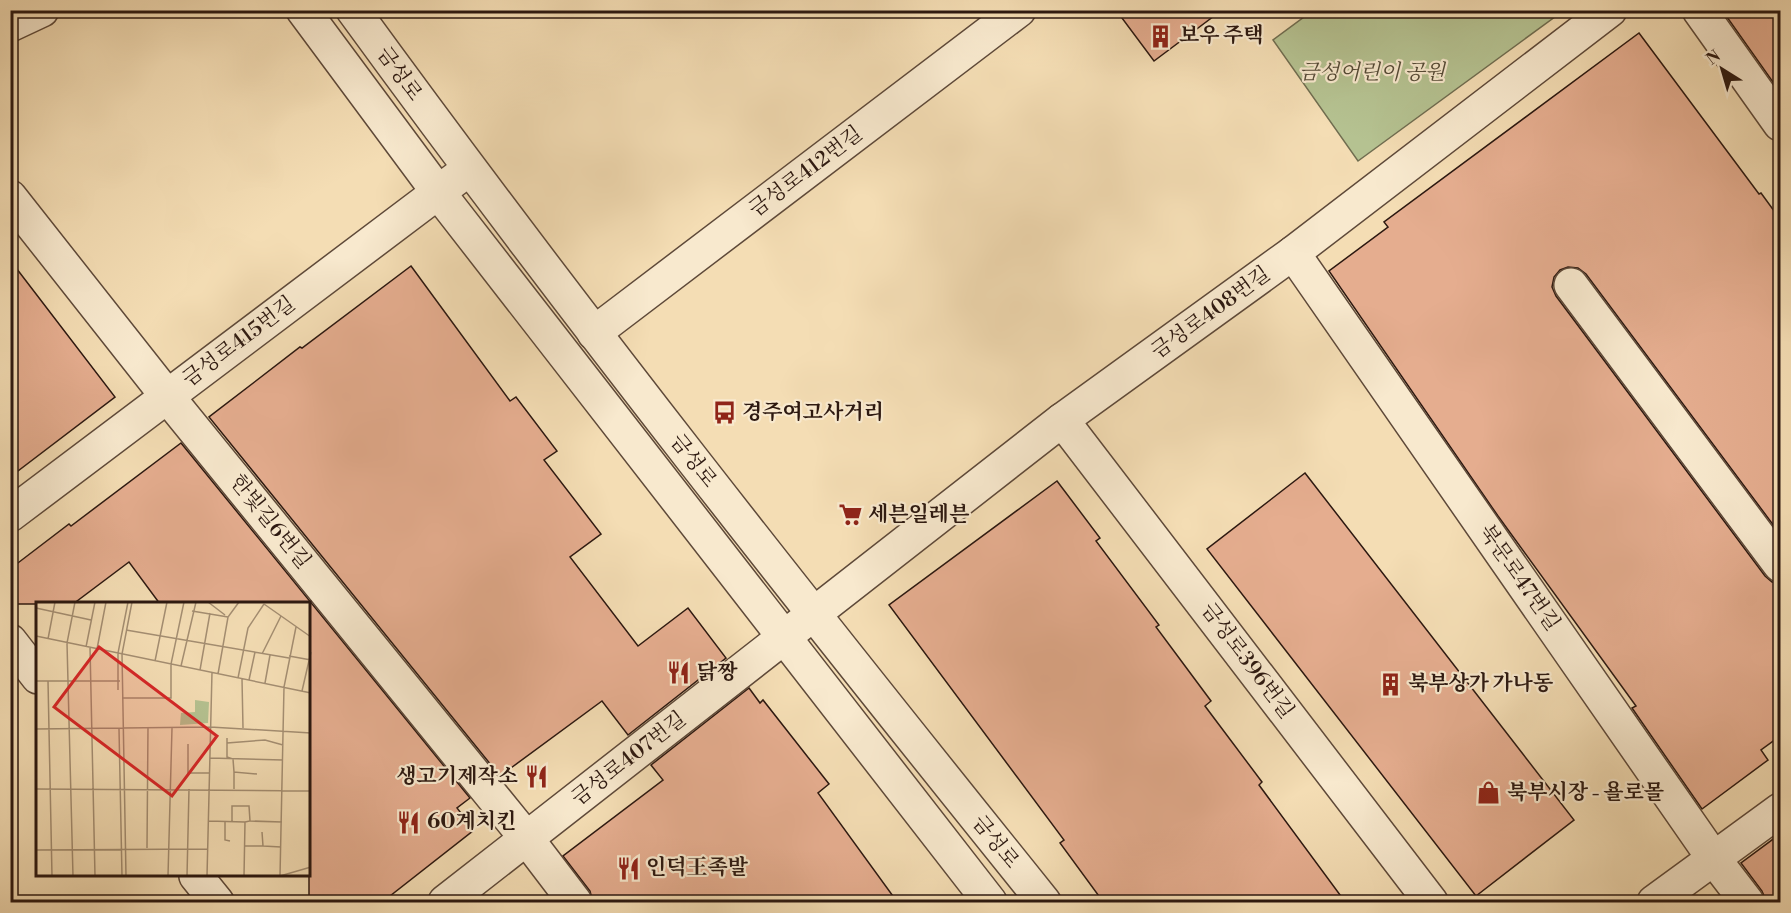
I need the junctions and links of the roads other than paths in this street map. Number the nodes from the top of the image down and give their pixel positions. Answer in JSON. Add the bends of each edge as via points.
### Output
{"nodes":[{"id":1,"x":42,"y":10,"type":"edge"},
{"id":2,"x":303,"y":10,"type":"edge"},
{"id":3,"x":353,"y":10,"type":"edge"},
{"id":4,"x":1019,"y":10,"type":"edge"},
{"id":5,"x":1610,"y":10,"type":"edge"},
{"id":6,"x":1699,"y":10,"type":"edge"},
{"id":7,"x":10,"y":25,"type":"edge"},
{"id":8,"x":1780,"y":124,"type":"edge"},
{"id":9,"x":469,"y":169,"type":"junction"},
{"id":10,"x":438,"y":192,"type":"junction"},
{"id":11,"x":10,"y":197,"type":"edge"},
{"id":12,"x":1293,"y":253,"type":"junction"},
{"id":13,"x":1571,"y":285,"type":"dead end"},
{"id":14,"x":594,"y":333,"type":"junction"},
{"id":15,"x":167,"y":396,"type":"junction"},
{"id":16,"x":1062,"y":420,"type":"junction"},
{"id":17,"x":10,"y":515,"type":"edge"},
{"id":18,"x":1780,"y":565,"type":"edge"},
{"id":19,"x":813,"y":615,"type":"junction"},
{"id":20,"x":783,"y":638,"type":"junction"},
{"id":21,"x":10,"y":641,"type":"edge"},
{"id":22,"x":36,"y":674,"type":"edge"},
{"id":23,"x":1780,"y":810,"type":"edge"},
{"id":24,"x":527,"y":838,"type":"junction"},
{"id":25,"x":1714,"y":859,"type":"junction"},
{"id":26,"x":196,"y":877,"type":"edge"},
{"id":27,"x":217,"y":903,"type":"edge"},
{"id":28,"x":445,"y":903,"type":"edge"},
{"id":29,"x":575,"y":903,"type":"edge"},
{"id":30,"x":990,"y":903,"type":"edge"},
{"id":31,"x":1044,"y":903,"type":"edge"},
{"id":32,"x":1431,"y":903,"type":"edge"},
{"id":33,"x":1654,"y":903,"type":"edge"},
{"id":34,"x":1747,"y":903,"type":"edge"}],
"edges":[{"from":1,"to":7,"type":"street"},
{"from":2,"to":10,"type":"street","name":"금성로"},
{"from":3,"to":9,"type":"street","name":"금성로"},
{"from":4,"to":14,"type":"street","name":"금성로412번길"},
{"from":5,"to":12,"type":"street","name":"금성로408번길"},
{"from":6,"to":8,"type":"street"},
{"from":9,"to":10,"type":"street","name":"금성로415번길"},
{"from":9,"to":14,"type":"street","name":"금성로"},
{"from":10,"to":15,"type":"street","name":"금성로415번길"},
{"from":10,"to":20,"type":"street","name":"금성로"},
{"from":11,"to":15,"type":"street","name":"한빛길6번길"},
{"from":12,"to":16,"type":"street","name":"금성로408번길"},
{"from":12,"to":25,"type":"street","name":"북문로47번길"},
{"from":13,"to":18,"type":"street"},
{"from":14,"to":19,"type":"street","name":"금성로"},
{"from":15,"to":17,"type":"street","name":"금성로415번길"},
{"from":15,"to":24,"type":"street","name":"한빛길6번길"},
{"from":16,"to":19,"type":"street","name":"금성로408번길"},
{"from":16,"to":32,"type":"street","name":"금성로396번길"},
{"from":19,"to":20,"type":"street","name":"금성로407번길"},
{"from":19,"to":31,"type":"street","name":"금성로"},
{"from":20,"to":24,"type":"street","name":"금성로407번길"},
{"from":20,"to":30,"type":"street","name":"금성로"},
{"from":21,"to":22,"type":"street"},
{"from":23,"to":25,"type":"street"},
{"from":24,"to":28,"type":"street","name":"금성로407번길"},
{"from":24,"to":29,"type":"street","name":"한빛길6번길"},
{"from":25,"to":33,"type":"street"},
{"from":25,"to":34,"type":"street","name":"북문로47번길"},
{"from":26,"to":27,"type":"street"}]}
